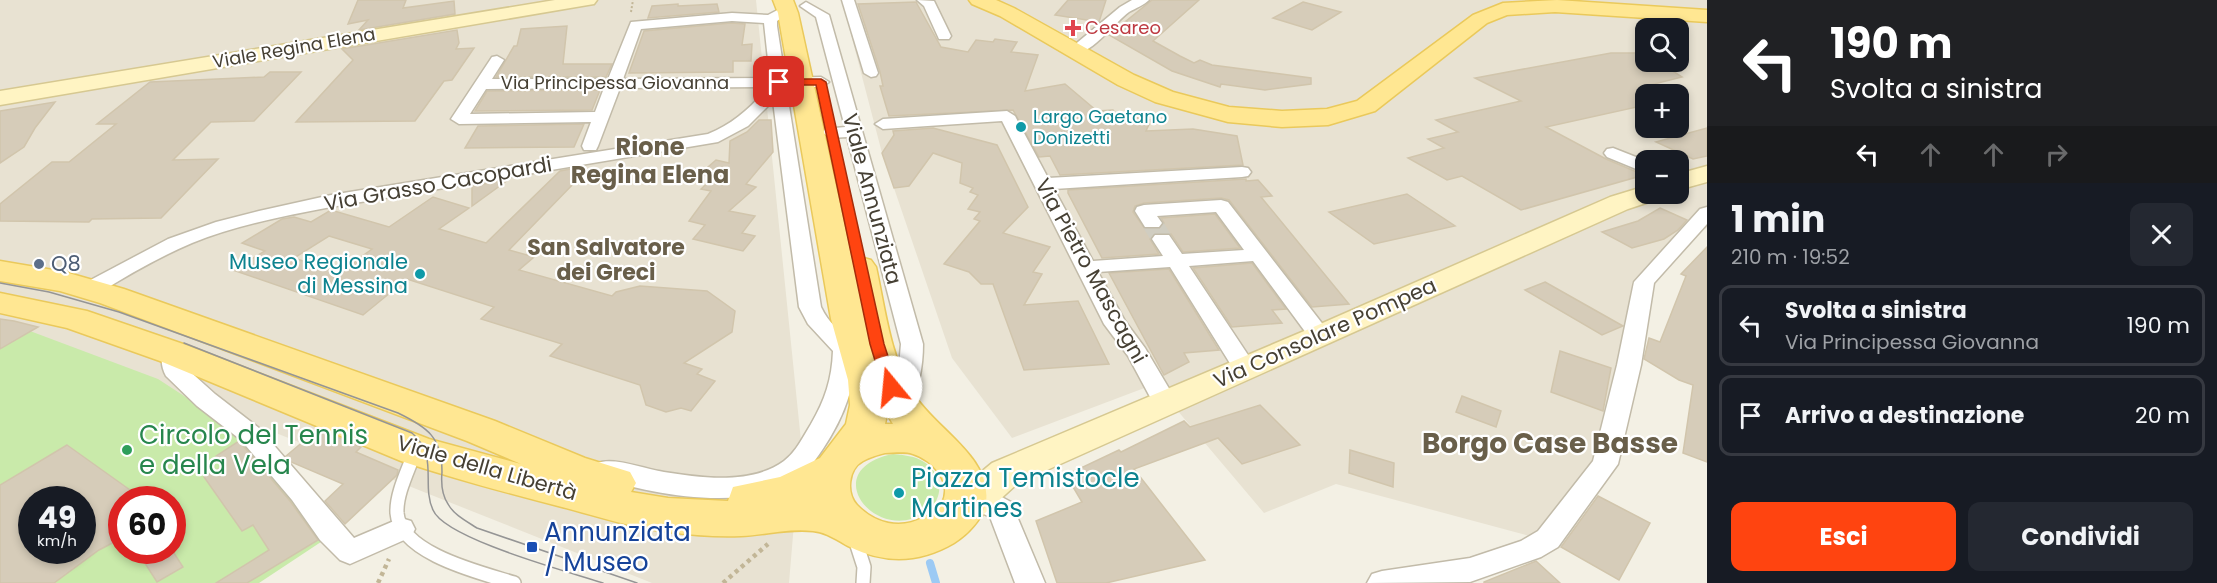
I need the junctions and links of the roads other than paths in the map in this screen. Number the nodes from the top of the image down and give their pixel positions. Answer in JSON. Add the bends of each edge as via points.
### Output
{"nodes":[{"id":1,"x":588,"y":0,"type":"edge"},
{"id":2,"x":848,"y":0,"type":"edge"},
{"id":3,"x":923,"y":0,"type":"edge"},
{"id":4,"x":979,"y":0,"type":"edge"},
{"id":5,"x":991,"y":0,"type":"edge"},
{"id":6,"x":1143,"y":0,"type":"edge"},
{"id":7,"x":800,"y":7,"type":"edge"},
{"id":8,"x":1707,"y":16,"type":"edge"},
{"id":9,"x":1049,"y":34,"type":"junction"},
{"id":10,"x":944,"y":36,"type":"dead end"},
{"id":11,"x":1077,"y":50,"type":"junction"},
{"id":12,"x":497,"y":60,"type":"dead end"},
{"id":13,"x":871,"y":73,"type":"dead end"},
{"id":14,"x":801,"y":82,"type":"junction"},
{"id":15,"x":614,"y":83,"type":"junction"},
{"id":16,"x":481,"y":84,"type":"junction"},
{"id":17,"x":0,"y":98,"type":"edge"},
{"id":18,"x":601,"y":117,"type":"junction"},
{"id":19,"x":883,"y":124,"type":"dead end"},
{"id":20,"x":842,"y":132,"type":"junction"},
{"id":21,"x":590,"y":146,"type":"dead end"},
{"id":22,"x":1613,"y":153,"type":"dead end"},
{"id":23,"x":1635,"y":163,"type":"edge"},
{"id":24,"x":1242,"y":172,"type":"dead end"},
{"id":25,"x":1707,"y":174,"type":"edge"},
{"id":26,"x":1689,"y":179,"type":"edge"},
{"id":27,"x":1051,"y":188,"type":"junction"},
{"id":28,"x":1635,"y":198,"type":"edge"},
{"id":29,"x":1707,"y":213,"type":"edge"},
{"id":30,"x":1258,"y":255,"type":"junction"},
{"id":31,"x":1176,"y":261,"type":"junction"},
{"id":32,"x":1098,"y":266,"type":"junction"},
{"id":33,"x":0,"y":271,"type":"edge"},
{"id":34,"x":90,"y":289,"type":"junction"},
{"id":35,"x":0,"y":303,"type":"edge"},
{"id":36,"x":846,"y":334,"type":"junction"},
{"id":37,"x":1320,"y":336,"type":"junction"},
{"id":38,"x":173,"y":353,"type":"junction"},
{"id":39,"x":1137,"y":353,"type":"junction"},
{"id":40,"x":1244,"y":367,"type":"junction"},
{"id":41,"x":1165,"y":402,"type":"junction"},
{"id":42,"x":415,"y":450,"type":"junction"},
{"id":43,"x":530,"y":452,"type":"junction"},
{"id":44,"x":944,"y":452,"type":"junction"},
{"id":45,"x":841,"y":459,"type":"junction"},
{"id":46,"x":1005,"y":473,"type":"junction"},
{"id":47,"x":967,"y":506,"type":"junction"},
{"id":48,"x":849,"y":525,"type":"junction"},
{"id":49,"x":401,"y":530,"type":"junction"},
{"id":50,"x":514,"y":583,"type":"edge"},
{"id":51,"x":863,"y":583,"type":"edge"},
{"id":52,"x":1030,"y":583,"type":"edge"},
{"id":53,"x":1382,"y":583,"type":"edge"}],
"edges":[{"from":1,"to":17,"type":"main road","name":"Viale Regina Elena"},
{"from":2,"to":13,"type":"street"},
{"from":3,"to":10,"type":"street","via":[[929,4]]},
{"from":4,"to":9,"type":"main road"},
{"from":5,"to":9,"type":"main road","via":[[1044,27]]},
{"from":6,"to":11,"type":"street","via":[[1125,8]]},
{"from":7,"to":14,"type":"main road","name":"Viale Annunziata"},
{"from":7,"to":14,"type":"street","name":"Viale Annunziata","via":[[770,26]]},
{"from":7,"to":15,"type":"street","via":[[636,25]]},
{"from":7,"to":20,"type":"street","name":"Viale Annunziata"},
{"from":8,"to":11,"type":"main road","via":[[1555,6],[1503,9],[1480,19],[1366,106],[1341,114],[1298,119],[1236,115],[1178,102],[1138,87]]},
{"from":9,"to":11,"type":"main road"},
{"from":12,"to":16,"type":"street"},
{"from":14,"to":15,"type":"street","name":"Via Principessa Giovanna"},
{"from":14,"to":20,"type":"main road","name":"Viale Annunziata"},
{"from":14,"to":34,"type":"street","name":"Via Grasso Cacopardi","via":[[763,103],[744,122],[712,138],[271,214],[171,245]]},
{"from":14,"to":36,"type":"main road","name":"Viale Annunziata"},
{"from":15,"to":16,"type":"street","name":"Via Principessa Giovanna"},
{"from":15,"to":18,"type":"street"},
{"from":16,"to":18,"type":"street","via":[[459,119]]},
{"from":18,"to":21,"type":"street"},
{"from":19,"to":27,"type":"street","name":"Via Pietro Mascagni","via":[[1007,116]]},
{"from":20,"to":44,"type":"main road","name":"Viale Annunziata","via":[[877,344],[899,402],[914,424]]},
{"from":22,"to":23,"type":"street"},
{"from":24,"to":27,"type":"street"},
{"from":25,"to":26,"type":"main road"},
{"from":27,"to":32,"type":"street"},
{"from":27,"to":39,"type":"street","name":"Via Pietro Mascagni","via":[[1115,324]]},
{"from":28,"to":37,"type":"main road","name":"Via Consolare Pompea"},
{"from":29,"to":53,"type":"street","via":[[1644,282],[1605,464],[1548,539],[1531,549],[1470,570]]},
{"from":30,"to":31,"type":"street"},
{"from":30,"to":31,"type":"street","via":[[1221,206],[1144,211]]},
{"from":30,"to":37,"type":"street"},
{"from":31,"to":32,"type":"street"},
{"from":31,"to":40,"type":"street"},
{"from":32,"to":39,"type":"street","via":[[1127,321]]},
{"from":33,"to":34,"type":"main road","name":"Viale della Libertà"},
{"from":34,"to":43,"type":"main road","name":"Viale della Libertà"},
{"from":35,"to":38,"type":"main road","name":"Viale della Libertà","via":[[75,319]]},
{"from":36,"to":43,"type":"street","via":[[842,383],[828,416],[794,468],[766,482],[738,486],[671,483]]},
{"from":36,"to":45,"type":"main road","name":"Viale Annunziata","via":[[857,347],[870,404],[866,427]]},
{"from":37,"to":40,"type":"main road","name":"Via Consolare Pompea"},
{"from":38,"to":42,"type":"main road","name":"Viale della Libertà"},
{"from":38,"to":49,"type":"street","via":[[174,370],[250,434],[350,552]]},
{"from":39,"to":41,"type":"street","name":"Via Pietro Mascagni"},
{"from":40,"to":41,"type":"main road","name":"Via Consolare Pompea"},
{"from":41,"to":46,"type":"main road","name":"Via Consolare Pompea"},
{"from":42,"to":48,"type":"main road","name":"Viale della Libertà","via":[[456,464],[659,514],[739,519],[800,513],[817,514]]},
{"from":42,"to":49,"type":"lane","via":[[396,514]]},
{"from":43,"to":45,"type":"main road","name":"Viale della Libertà","via":[[638,490],[699,501],[736,501],[783,494],[811,482]]},
{"from":44,"to":45,"type":"main road","via":[[913,437],[890,435],[868,440]]},
{"from":44,"to":46,"type":"main road","via":[[981,470]]},
{"from":44,"to":47,"type":"main road","name":"Viale Annunziata","via":[[964,480]]},
{"from":45,"to":48,"type":"main road","via":[[829,483],[837,512]]},
{"from":46,"to":47,"type":"main road","name":"Via Consolare Pompea"},
{"from":47,"to":48,"type":"main road","via":[[949,525],[919,540],[881,540]]},
{"from":47,"to":52,"type":"street","via":[[986,501],[1001,510]]},
{"from":48,"to":51,"type":"lane","via":[[861,552]]},
{"from":49,"to":50,"type":"lane","via":[[414,544],[447,560]]}]}
